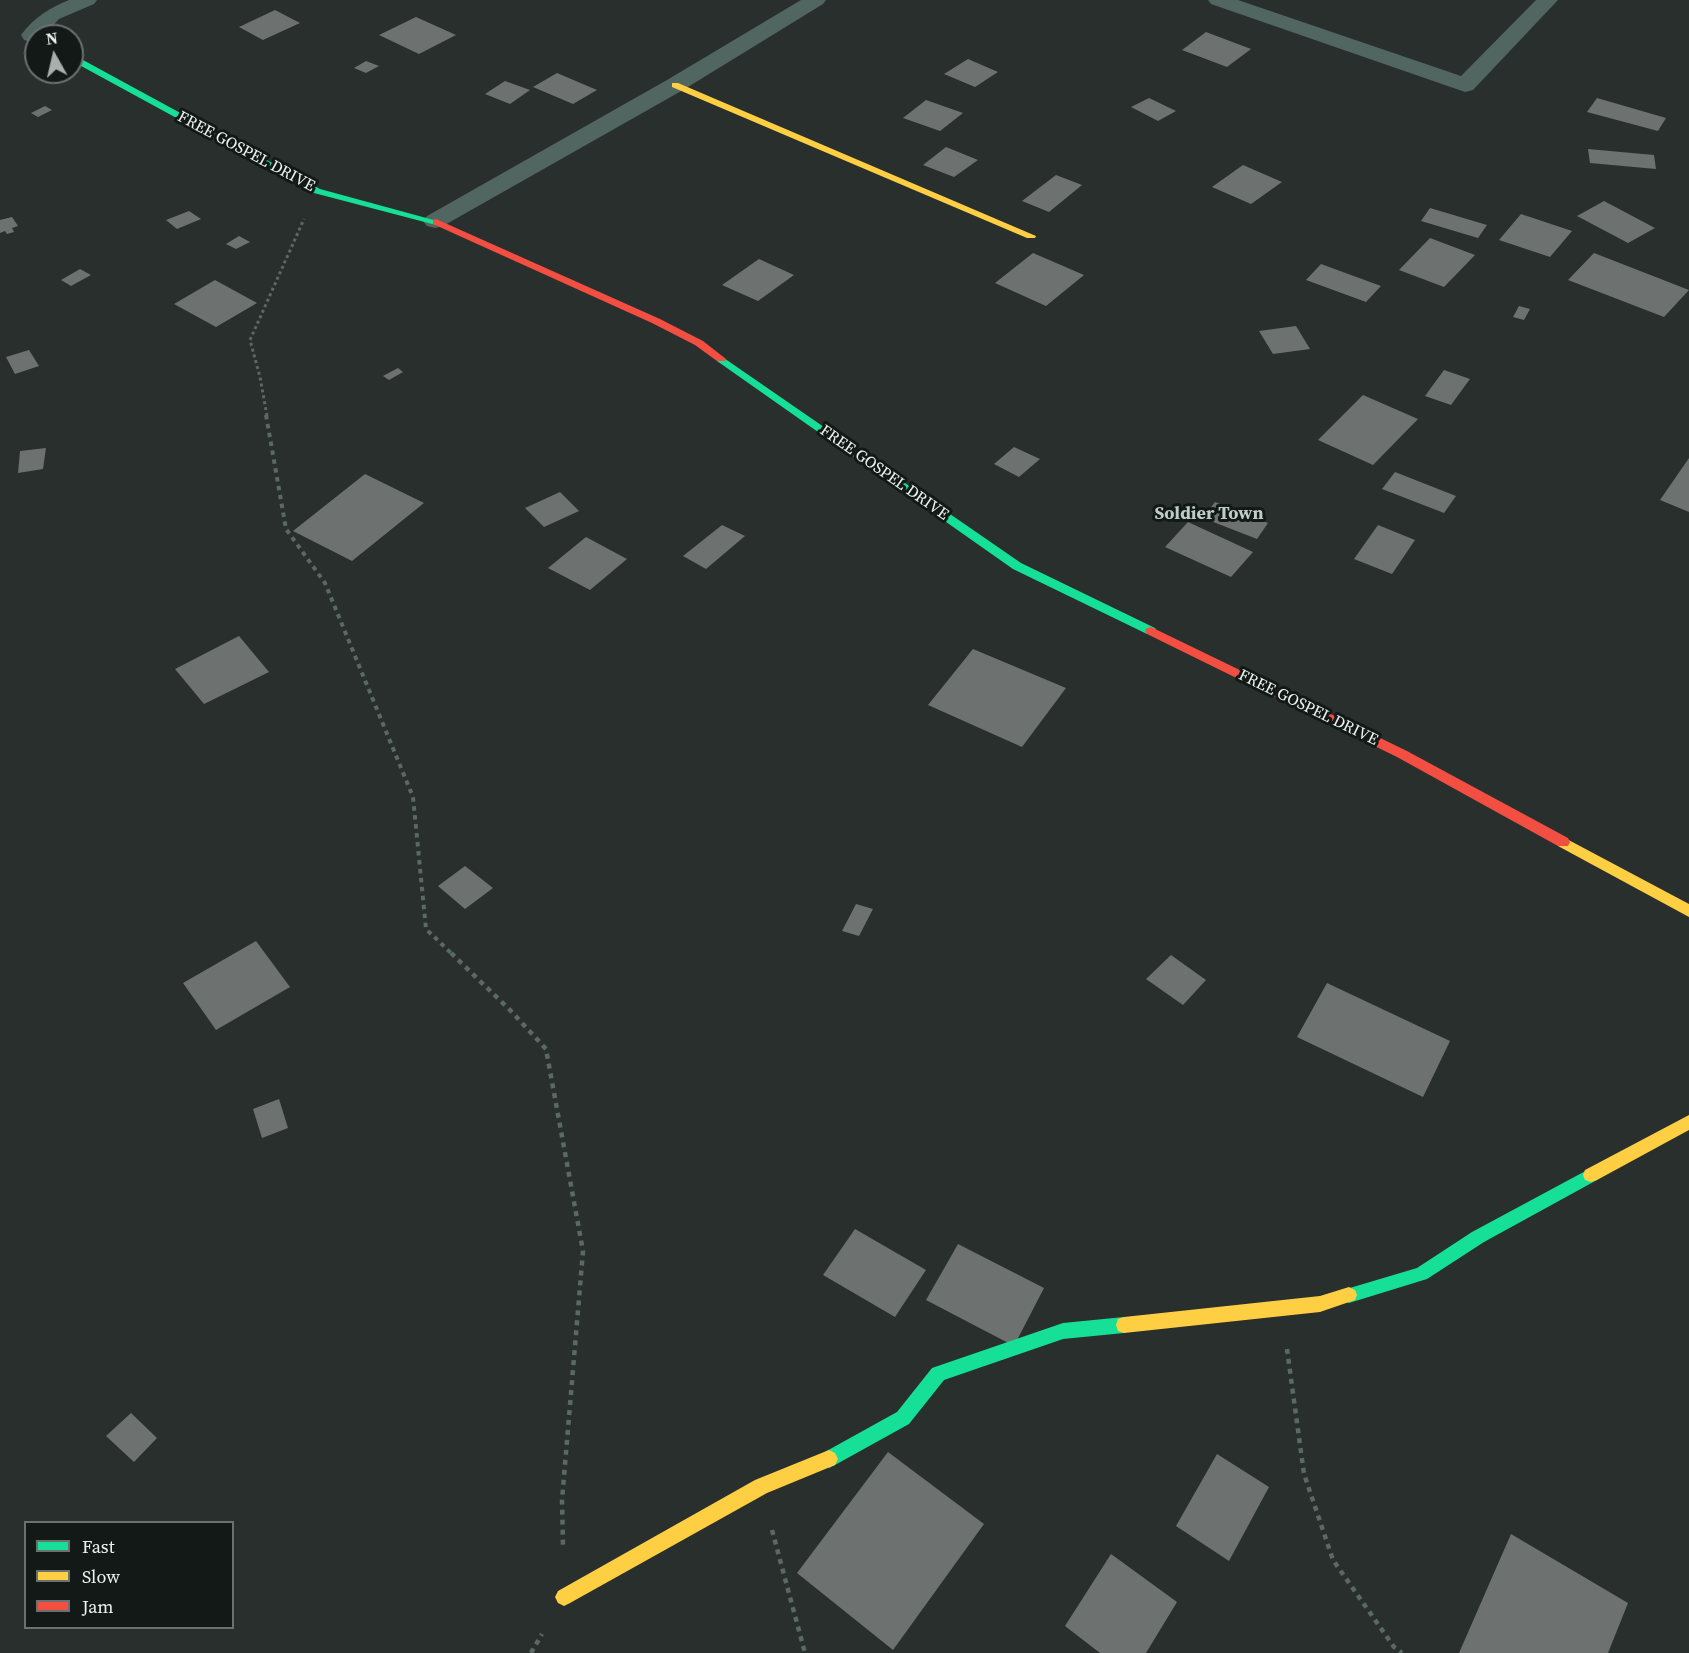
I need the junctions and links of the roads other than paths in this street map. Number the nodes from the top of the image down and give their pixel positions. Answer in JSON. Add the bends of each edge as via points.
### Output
{"nodes":[{"id":1,"x":87,"y":0,"type":"edge"},
{"id":2,"x":1218,"y":0,"type":"edge"},
{"id":3,"x":1548,"y":0,"type":"edge"},
{"id":4,"x":810,"y":1,"type":"edge"},
{"id":5,"x":43,"y":24,"type":"edge"},
{"id":6,"x":84,"y":64,"type":"edge"},
{"id":7,"x":675,"y":85,"type":"junction"},
{"id":8,"x":435,"y":221,"type":"junction"},
{"id":9,"x":1031,"y":236,"type":"dead end"},
{"id":10,"x":1689,"y":911,"type":"edge"},
{"id":11,"x":1689,"y":1122,"type":"edge"},
{"id":12,"x":564,"y":1597,"type":"road end"}],
"edges":[{"from":1,"to":5,"type":"street","via":[[52,15]]},
{"from":2,"to":3,"type":"street","via":[[1465,85]]},
{"from":4,"to":7,"type":"street"},
{"from":6,"to":8,"type":"street","name":"FREE GOSPEL DRIVE","via":[[317,191]]},
{"from":7,"to":8,"type":"street"},
{"from":7,"to":9,"type":"street"},
{"from":8,"to":10,"type":"street","name":"FREE GOSPEL DRIVE","via":[[699,343],[1017,566],[1402,754]]},
{"from":11,"to":12,"type":"street","via":[[1478,1238],[1421,1274],[1320,1304],[1063,1330],[938,1374],[903,1418],[826,1461],[761,1486]]}]}
